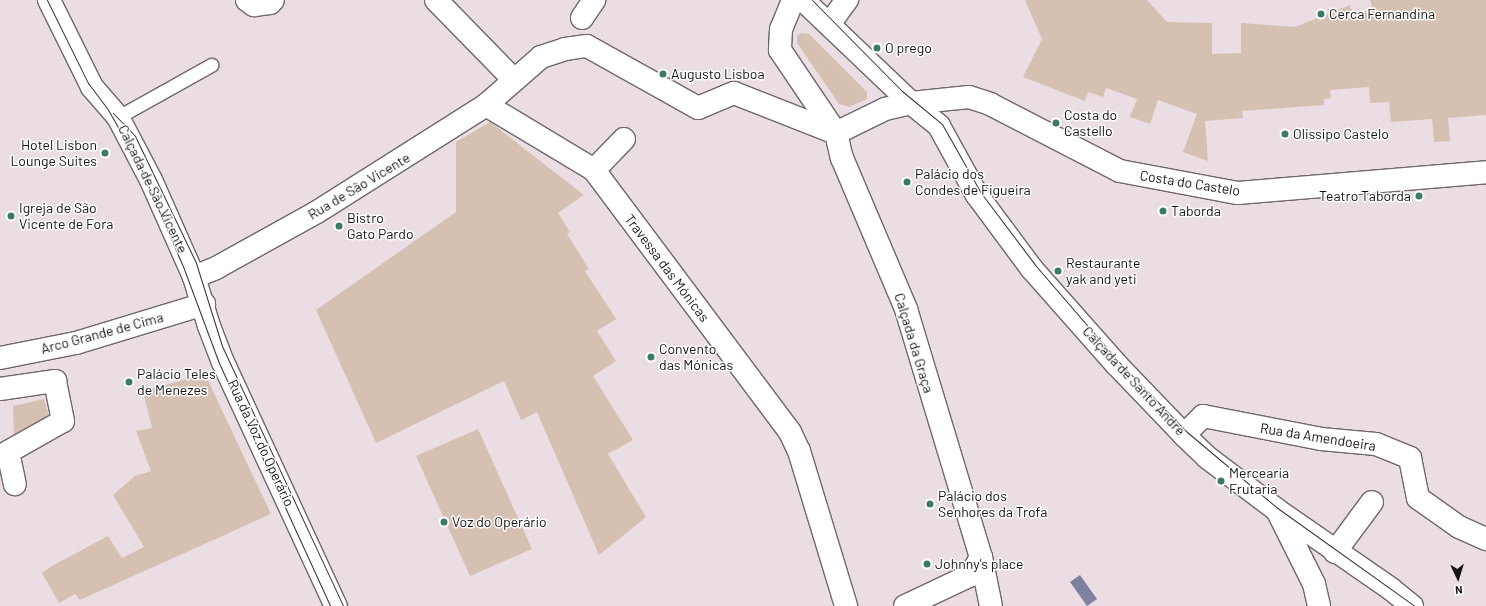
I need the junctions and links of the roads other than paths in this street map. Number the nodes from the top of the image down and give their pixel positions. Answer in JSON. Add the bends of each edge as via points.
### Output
{"nodes":[{"id":1,"x":49,"y":0,"type":"edge"},
{"id":2,"x":247,"y":0,"type":"edge"},
{"id":3,"x":273,"y":0,"type":"edge"},
{"id":4,"x":436,"y":0,"type":"edge"},
{"id":5,"x":793,"y":0,"type":"edge"},
{"id":6,"x":803,"y":0,"type":"edge"},
{"id":7,"x":847,"y":0,"type":"edge"},
{"id":8,"x":830,"y":23,"type":"junction"},
{"id":9,"x":211,"y":65,"type":"dead end"},
{"id":10,"x":514,"y":80,"type":"junction"},
{"id":11,"x":911,"y":103,"type":"junction"},
{"id":12,"x":486,"y":105,"type":"junction"},
{"id":13,"x":118,"y":117,"type":"junction"},
{"id":14,"x":836,"y":133,"type":"junction"},
{"id":15,"x":624,"y":139,"type":"dead end"},
{"id":16,"x":594,"y":170,"type":"junction"},
{"id":17,"x":1486,"y":172,"type":"edge"},
{"id":18,"x":194,"y":277,"type":"junction"},
{"id":19,"x":204,"y":304,"type":"junction"},
{"id":20,"x":54,"y":348,"type":"junction"},
{"id":21,"x":0,"y":358,"type":"edge"},
{"id":22,"x":0,"y":375,"type":"edge"},
{"id":23,"x":0,"y":389,"type":"edge"},
{"id":24,"x":1184,"y":435,"type":"junction"},
{"id":25,"x":15,"y":484,"type":"dead end"},
{"id":26,"x":1372,"y":502,"type":"dead end"},
{"id":27,"x":1277,"y":510,"type":"junction"},
{"id":28,"x":1486,"y":539,"type":"edge"},
{"id":29,"x":1335,"y":552,"type":"junction"},
{"id":30,"x":981,"y":557,"type":"junction"},
{"id":31,"x":336,"y":606,"type":"edge"},
{"id":32,"x":846,"y":606,"type":"edge"},
{"id":33,"x":905,"y":606,"type":"edge"},
{"id":34,"x":991,"y":606,"type":"edge"},
{"id":35,"x":1319,"y":606,"type":"edge"},
{"id":36,"x":1412,"y":606,"type":"edge"}],
"edges":[{"from":1,"to":13,"type":"street","name":"Calçada de São Vicente","via":[[92,87]]},
{"from":2,"to":3,"type":"street","via":[[254,5]]},
{"from":4,"to":10,"type":"street"},
{"from":5,"to":14,"type":"street","name":"Calçada da Graça","via":[[780,29],[780,50]]},
{"from":6,"to":8,"type":"street","name":"Calçada de Santo André"},
{"from":7,"to":8,"type":"street"},
{"from":8,"to":11,"type":"street","name":"Calçada de Santo André"},
{"from":9,"to":13,"type":"lane"},
{"from":10,"to":12,"type":"street","name":"Rua de São Vicente"},
{"from":10,"to":14,"type":"street","name":"Rua de São Vicente","via":[[541,57],[565,49],[587,46],[698,108],[734,92]]},
{"from":11,"to":14,"type":"street","via":[[885,109]]},
{"from":11,"to":17,"type":"street","name":"Costa do Castelo","via":[[969,97],[990,104],[1120,171],[1238,193]]},
{"from":11,"to":24,"type":"street","name":"Calçada de Santo André","via":[[939,126],[976,196],[1032,268],[1116,364]]},
{"from":12,"to":16,"type":"street","name":"Travessa das Mónicas"},
{"from":12,"to":18,"type":"street","name":"Rua de São Vicente","via":[[317,212],[216,268]]},
{"from":13,"to":18,"type":"street","name":"Calçada de São Vicente","via":[[151,180]]},
{"from":14,"to":30,"type":"street","name":"Calçada da Graça","via":[[842,158],[906,308]]},
{"from":15,"to":16,"type":"street"},
{"from":16,"to":32,"type":"street","name":"Travessa das Mónicas","via":[[790,432],[799,451]]},
{"from":18,"to":19,"type":"street","name":"Rua da Voz do Operário"},
{"from":19,"to":20,"type":"street","name":"Arco Grande de Cima"},
{"from":19,"to":31,"type":"street","name":"Rua da Voz do Operário","via":[[223,362]]},
{"from":20,"to":21,"type":"street","name":"Arco Grande de Cima"},
{"from":20,"to":22,"type":"street","via":[[52,367]]},
{"from":23,"to":25,"type":"street","via":[[55,381],[64,421],[8,452]]},
{"from":24,"to":27,"type":"street","name":"Calçada de Santo André","via":[[1208,458]]},
{"from":24,"to":28,"type":"street","name":"Rua da Amendoeira","via":[[1204,416],[1321,439],[1376,444],[1410,458],[1418,498],[1459,527]]},
{"from":26,"to":29,"type":"street"},
{"from":27,"to":29,"type":"street","name":"Calçada de Santo André"},
{"from":27,"to":35,"type":"street","via":[[1314,584]]},
{"from":29,"to":36,"type":"street","name":"Calçada de Santo André","via":[[1392,589]]},
{"from":30,"to":33,"type":"street","via":[[971,575]]},
{"from":30,"to":34,"type":"street","name":"Calçada da Graça"}]}
